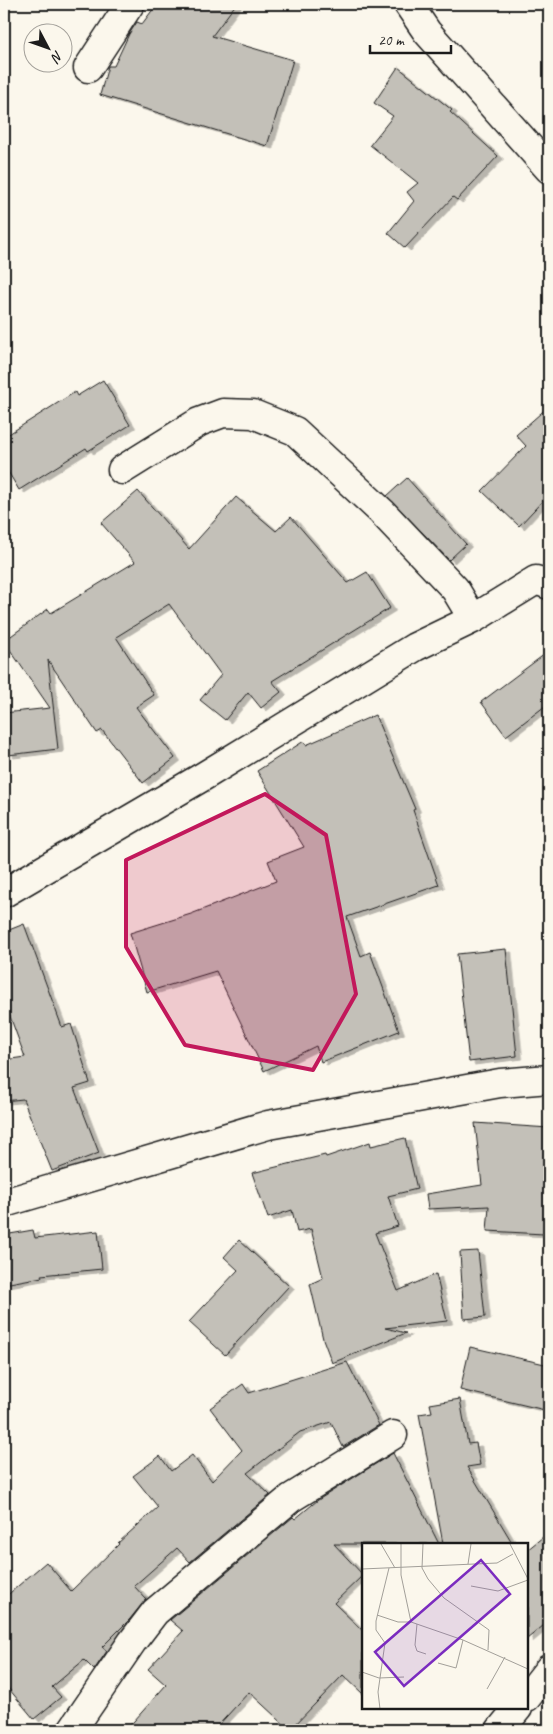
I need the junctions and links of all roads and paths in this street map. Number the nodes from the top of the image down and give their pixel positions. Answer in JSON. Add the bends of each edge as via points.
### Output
{"nodes":[{"id":1,"x":130,"y":4,"type":"edge"},
{"id":2,"x":408,"y":4,"type":"edge"},
{"id":3,"x":88,"y":68,"type":"dead end"},
{"id":4,"x":549,"y":169,"type":"edge"},
{"id":5,"x":122,"y":470,"type":"dead end"},
{"id":6,"x":545,"y":577,"type":"edge"},
{"id":7,"x":473,"y":619,"type":"junction"},
{"id":8,"x":4,"y":893,"type":"edge"},
{"id":9,"x":549,"y":1079,"type":"edge"},
{"id":10,"x":4,"y":1203,"type":"edge"},
{"id":11,"x":393,"y":1435,"type":"dead end"},
{"id":12,"x":549,"y":1670,"type":"edge"},
{"id":13,"x":528,"y":1696,"type":"edge"},
{"id":14,"x":517,"y":1709,"type":"edge"},
{"id":15,"x":72,"y":1730,"type":"edge"},
{"id":16,"x":500,"y":1730,"type":"edge"}],
"edges":[{"from":1,"to":3,"type":"street"},
{"from":2,"to":4,"type":"street","via":[[427,32]]},
{"from":5,"to":7,"type":"street","via":[[199,422],[223,413],[254,414],[295,431],[382,512],[455,589]]},
{"from":6,"to":7,"type":"street"},
{"from":7,"to":8,"type":"street","via":[[415,647]]},
{"from":9,"to":10,"type":"street","via":[[500,1084],[268,1125]]},
{"from":11,"to":15,"type":"street","via":[[291,1498],[155,1612]]},
{"from":12,"to":13,"type":"street"},
{"from":14,"to":16,"type":"street"}]}
